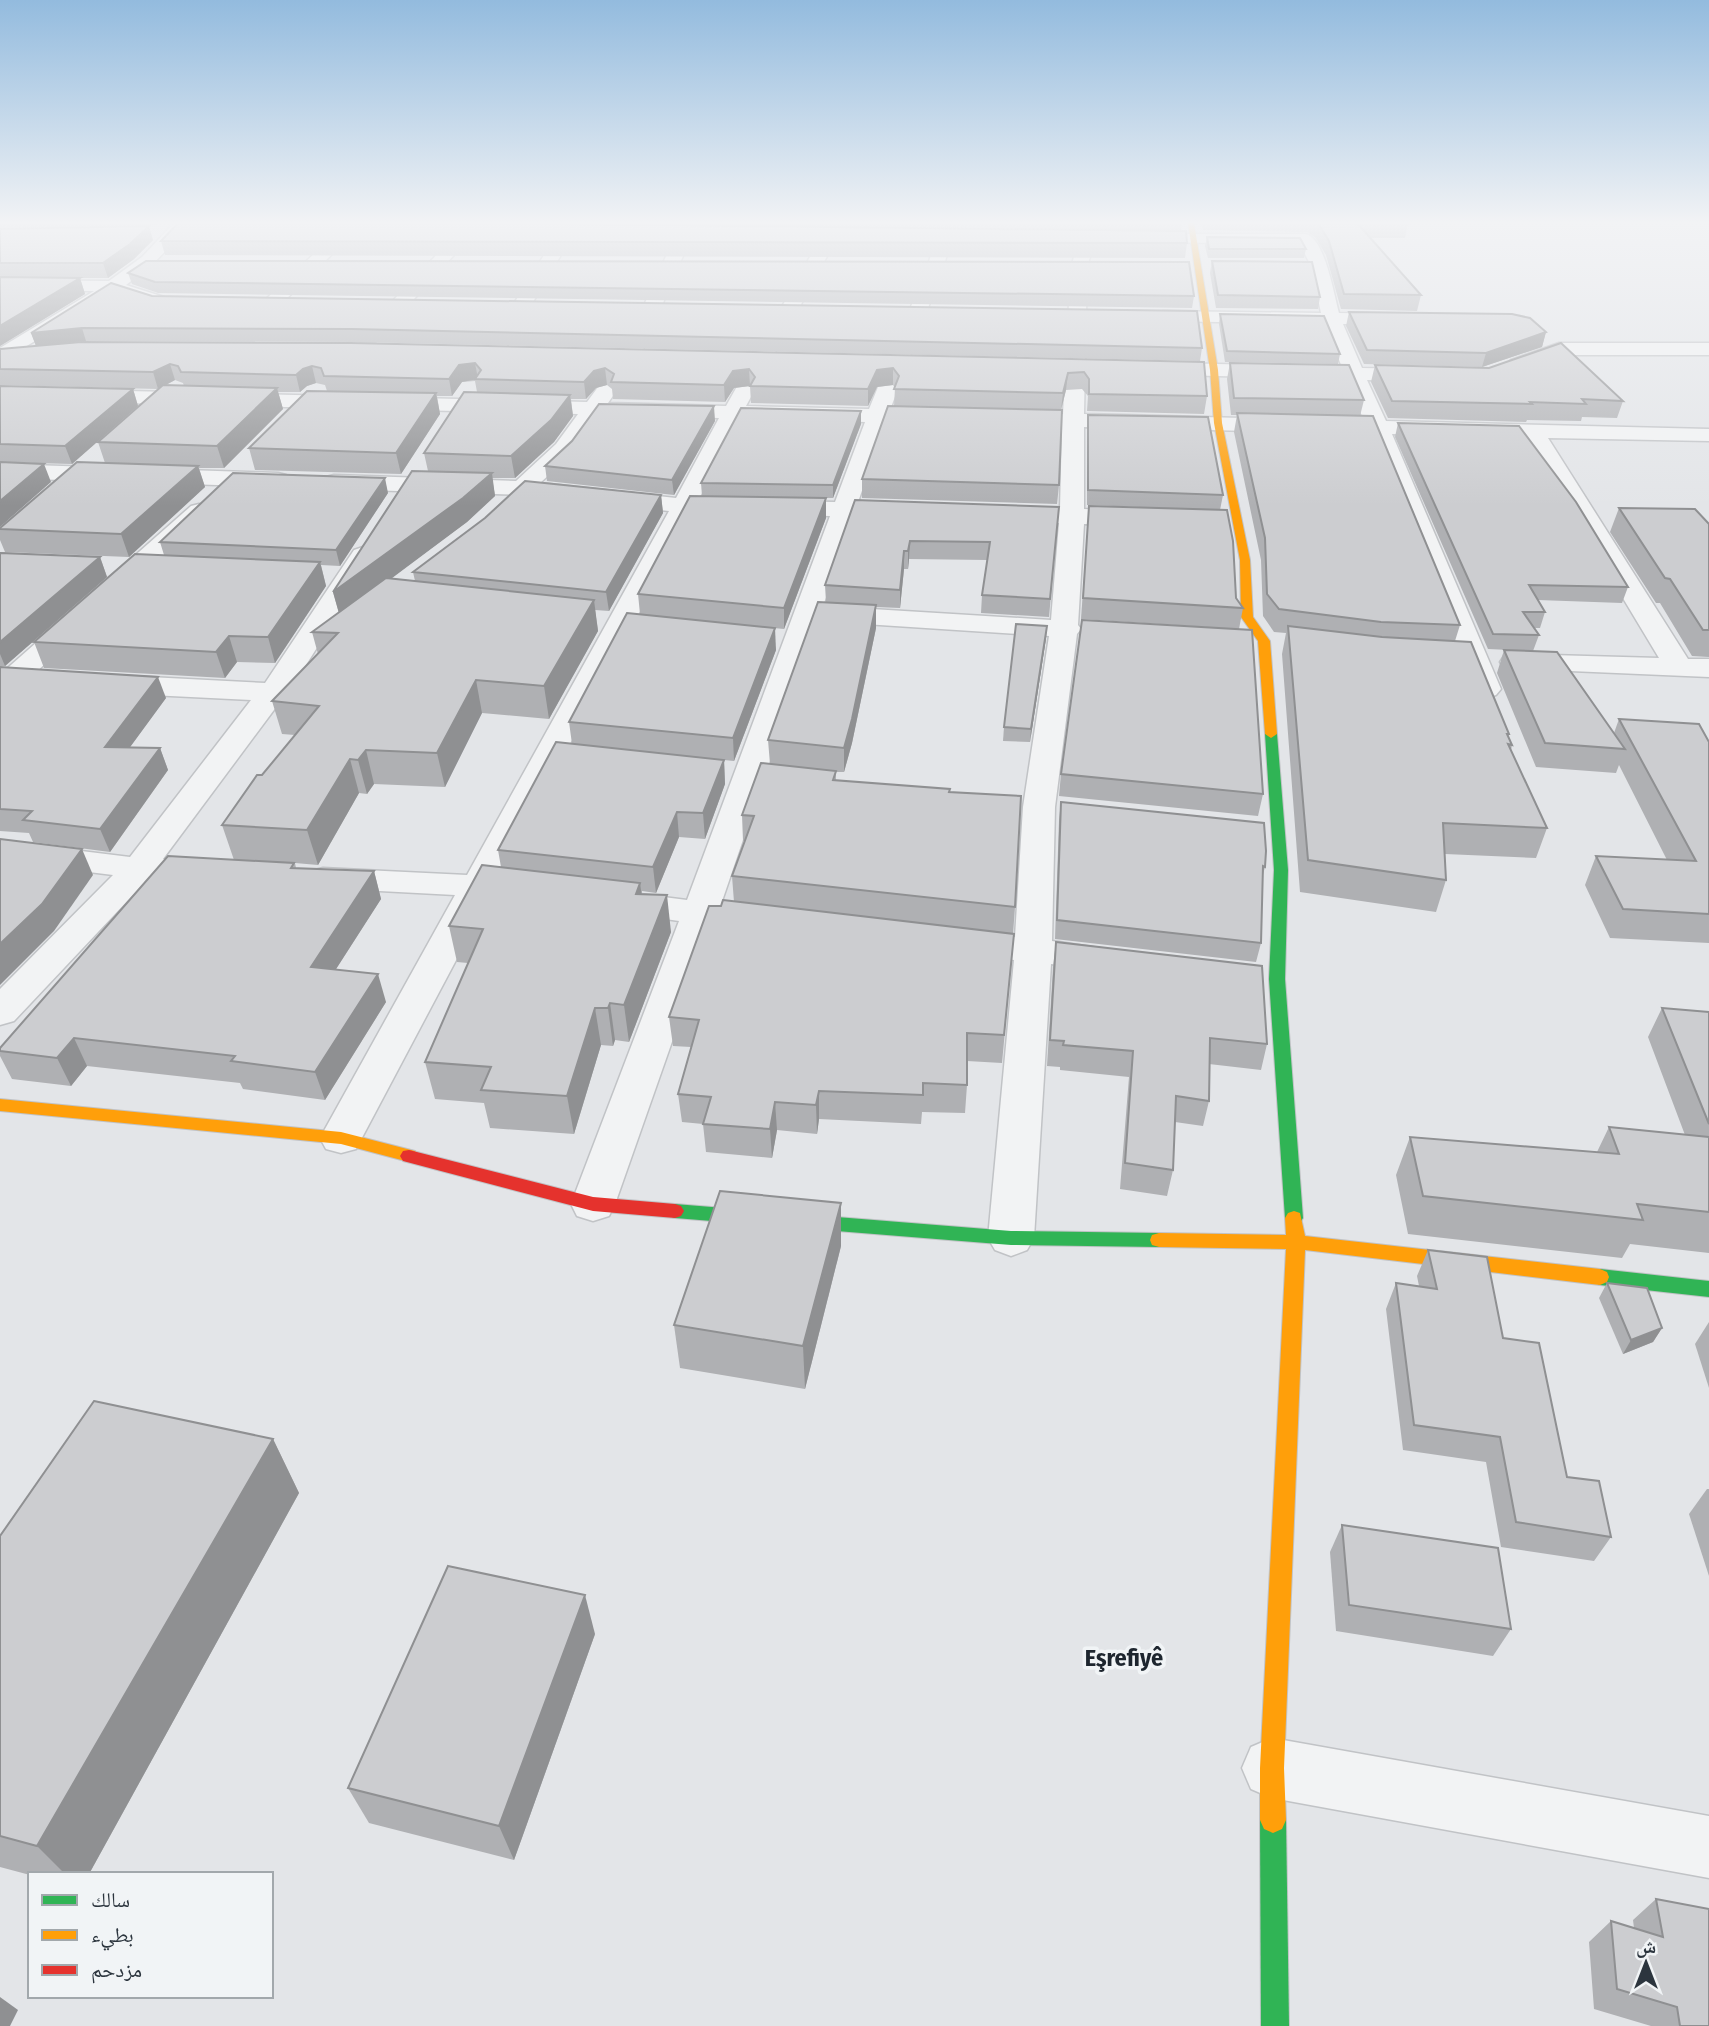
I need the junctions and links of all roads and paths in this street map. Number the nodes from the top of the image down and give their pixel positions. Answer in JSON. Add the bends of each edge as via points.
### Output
{"nodes":[{"id":1,"x":62,"y":318,"type":"edge"},
{"id":2,"x":258,"y":318,"type":"edge"},
{"id":3,"x":388,"y":318,"type":"edge"},
{"id":4,"x":514,"y":318,"type":"edge"},
{"id":5,"x":653,"y":318,"type":"edge"},
{"id":6,"x":785,"y":318,"type":"edge"},
{"id":7,"x":912,"y":318,"type":"edge"},
{"id":8,"x":1077,"y":318,"type":"edge"},
{"id":9,"x":1192,"y":318,"type":"edge"},
{"id":10,"x":1207,"y":318,"type":"junction"},
{"id":11,"x":1331,"y":318,"type":"junction"},
{"id":12,"x":1413,"y":319,"type":"edge"},
{"id":13,"x":1546,"y":331,"type":"edge"},
{"id":14,"x":230,"y":348,"type":"edge"},
{"id":15,"x":1581,"y":349,"type":"junction"},
{"id":16,"x":1709,"y":349,"type":"edge"},
{"id":17,"x":383,"y":352,"type":"edge"},
{"id":18,"x":37,"y":354,"type":"edge"},
{"id":19,"x":519,"y":355,"type":"edge"},
{"id":20,"x":0,"y":357,"type":"edge"},
{"id":21,"x":603,"y":357,"type":"edge"},
{"id":22,"x":630,"y":357,"type":"junction"},
{"id":23,"x":656,"y":358,"type":"edge"},
{"id":24,"x":1159,"y":369,"type":"edge"},
{"id":25,"x":1214,"y":370,"type":"junction"},
{"id":26,"x":1496,"y":372,"type":"edge"},
{"id":27,"x":1353,"y":373,"type":"junction"},
{"id":28,"x":185,"y":379,"type":"edge"},
{"id":29,"x":326,"y":381,"type":"edge"},
{"id":30,"x":472,"y":382,"type":"junction"},
{"id":31,"x":1447,"y":386,"type":"edge"},
{"id":32,"x":2,"y":395,"type":"edge"},
{"id":33,"x":165,"y":398,"type":"junction"},
{"id":34,"x":307,"y":401,"type":"junction"},
{"id":35,"x":1460,"y":408,"type":"edge"},
{"id":36,"x":592,"y":409,"type":"junction"},
{"id":37,"x":733,"y":413,"type":"junction"},
{"id":38,"x":878,"y":415,"type":"junction"},
{"id":39,"x":962,"y":418,"type":"edge"},
{"id":40,"x":990,"y":418,"type":"edge"},
{"id":41,"x":1073,"y":420,"type":"junction"},
{"id":42,"x":288,"y":421,"type":"edge"},
{"id":43,"x":136,"y":423,"type":"edge"},
{"id":44,"x":1217,"y":423,"type":"junction"},
{"id":45,"x":1377,"y":428,"type":"junction"},
{"id":46,"x":1474,"y":430,"type":"junction"},
{"id":47,"x":1534,"y":432,"type":"junction"},
{"id":48,"x":1709,"y":435,"type":"edge"},
{"id":49,"x":98,"y":457,"type":"edge"},
{"id":50,"x":250,"y":459,"type":"edge"},
{"id":51,"x":0,"y":471,"type":"edge"},
{"id":52,"x":415,"y":473,"type":"junction"},
{"id":53,"x":79,"y":474,"type":"junction"},
{"id":54,"x":231,"y":478,"type":"junction"},
{"id":55,"x":522,"y":488,"type":"junction"},
{"id":56,"x":59,"y":491,"type":"edge"},
{"id":57,"x":684,"y":506,"type":"junction"},
{"id":58,"x":393,"y":508,"type":"edge"},
{"id":59,"x":845,"y":508,"type":"junction"},
{"id":60,"x":925,"y":511,"type":"edge"},
{"id":61,"x":495,"y":513,"type":"edge"},
{"id":62,"x":978,"y":513,"type":"edge"},
{"id":63,"x":1072,"y":517,"type":"junction"},
{"id":64,"x":1169,"y":519,"type":"edge"},
{"id":65,"x":1210,"y":519,"type":"edge"},
{"id":66,"x":1238,"y":520,"type":"junction"},
{"id":67,"x":378,"y":531,"type":"edge"},
{"id":68,"x":95,"y":566,"type":"edge"},
{"id":69,"x":136,"y":568,"type":"junction"},
{"id":70,"x":176,"y":570,"type":"edge"},
{"id":71,"x":807,"y":613,"type":"junction"},
{"id":72,"x":1077,"y":629,"type":"junction"},
{"id":73,"x":343,"y":631,"type":"edge"},
{"id":74,"x":1462,"y":661,"type":"junction"},
{"id":75,"x":1678,"y":666,"type":"junction"},
{"id":76,"x":1709,"y":668,"type":"edge"},
{"id":77,"x":6,"y":678,"type":"edge"},
{"id":78,"x":279,"y":683,"type":"junction"},
{"id":79,"x":1494,"y":709,"type":"edge"},
{"id":80,"x":0,"y":851,"type":"edge"},
{"id":81,"x":139,"y":869,"type":"junction"},
{"id":82,"x":248,"y":874,"type":"edge"},
{"id":83,"x":288,"y":876,"type":"edge"},
{"id":84,"x":478,"y":886,"type":"junction"},
{"id":85,"x":547,"y":894,"type":"edge"},
{"id":86,"x":589,"y":899,"type":"edge"},
{"id":87,"x":700,"y":912,"type":"junction"},
{"id":88,"x":783,"y":922,"type":"edge"},
{"id":89,"x":922,"y":938,"type":"edge"},
{"id":90,"x":1032,"y":951,"type":"junction"},
{"id":91,"x":1141,"y":963,"type":"edge"},
{"id":92,"x":0,"y":1012,"type":"edge"},
{"id":93,"x":0,"y":1105,"type":"edge"},
{"id":94,"x":341,"y":1138,"type":"junction"},
{"id":95,"x":593,"y":1204,"type":"junction"},
{"id":96,"x":1011,"y":1238,"type":"junction"},
{"id":97,"x":1296,"y":1242,"type":"junction"},
{"id":98,"x":1709,"y":1289,"type":"edge"},
{"id":99,"x":1272,"y":1769,"type":"junction"},
{"id":100,"x":1709,"y":1847,"type":"edge"},
{"id":101,"x":1275,"y":2026,"type":"edge"}],
"edges":[{"from":1,"to":20,"type":"street"},
{"from":2,"to":14,"type":"street"},
{"from":3,"to":17,"type":"street","via":[[355,351]]},
{"from":4,"to":30,"type":"street"},
{"from":5,"to":22,"type":"street"},
{"from":6,"to":37,"type":"street"},
{"from":7,"to":38,"type":"street","via":[[900,364]]},
{"from":8,"to":41,"type":"street"},
{"from":9,"to":10,"type":"street"},
{"from":10,"to":11,"type":"street"},
{"from":10,"to":25,"type":"street"},
{"from":11,"to":12,"type":"street"},
{"from":11,"to":27,"type":"street"},
{"from":13,"to":15,"type":"street"},
{"from":15,"to":16,"type":"street"},
{"from":15,"to":26,"type":"street","via":[[1559,349]]},
{"from":18,"to":20,"type":"street"},
{"from":19,"to":30,"type":"street"},
{"from":21,"to":22,"type":"street"},
{"from":22,"to":23,"type":"street"},
{"from":22,"to":36,"type":"street"},
{"from":24,"to":25,"type":"street"},
{"from":25,"to":27,"type":"street"},
{"from":25,"to":44,"type":"street"},
{"from":27,"to":31,"type":"street","via":[[1440,375]]},
{"from":27,"to":45,"type":"street"},
{"from":28,"to":33,"type":"street"},
{"from":29,"to":34,"type":"street"},
{"from":30,"to":34,"type":"street"},
{"from":30,"to":36,"type":"street"},
{"from":32,"to":33,"type":"street"},
{"from":33,"to":34,"type":"street"},
{"from":33,"to":43,"type":"street"},
{"from":34,"to":42,"type":"street"},
{"from":35,"to":46,"type":"street"},
{"from":36,"to":37,"type":"street"},
{"from":36,"to":55,"type":"street","via":[[564,449]]},
{"from":37,"to":38,"type":"street"},
{"from":37,"to":57,"type":"street"},
{"from":38,"to":39,"type":"street"},
{"from":38,"to":59,"type":"street"},
{"from":40,"to":41,"type":"street"},
{"from":41,"to":44,"type":"street"},
{"from":41,"to":63,"type":"street"},
{"from":44,"to":45,"type":"street"},
{"from":44,"to":66,"type":"street"},
{"from":45,"to":46,"type":"street"},
{"from":45,"to":74,"type":"street","via":[[1427,542]]},
{"from":46,"to":47,"type":"street"},
{"from":47,"to":48,"type":"street"},
{"from":47,"to":75,"type":"street"},
{"from":49,"to":53,"type":"street"},
{"from":50,"to":54,"type":"street"},
{"from":51,"to":53,"type":"street"},
{"from":52,"to":54,"type":"street","via":[[306,481]]},
{"from":52,"to":55,"type":"street"},
{"from":52,"to":58,"type":"street"},
{"from":53,"to":54,"type":"street"},
{"from":53,"to":56,"type":"street"},
{"from":54,"to":69,"type":"street"},
{"from":55,"to":57,"type":"street"},
{"from":55,"to":61,"type":"street"},
{"from":57,"to":59,"type":"street"},
{"from":57,"to":84,"type":"street","via":[[620,623],[563,755]]},
{"from":59,"to":60,"type":"street"},
{"from":59,"to":71,"type":"street"},
{"from":62,"to":63,"type":"street"},
{"from":63,"to":64,"type":"street"},
{"from":63,"to":72,"type":"street"},
{"from":65,"to":66,"type":"street"},
{"from":66,"to":97,"type":"street","via":[[1247,617],[1263,642],[1265,830],[1281,870],[1263,977]]},
{"from":67,"to":78,"type":"street","via":[[335,576]]},
{"from":68,"to":69,"type":"street"},
{"from":69,"to":70,"type":"street"},
{"from":69,"to":77,"type":"street"},
{"from":71,"to":72,"type":"street"},
{"from":71,"to":87,"type":"street","via":[[783,641],[750,775]]},
{"from":72,"to":90,"type":"street","via":[[1038,807]]},
{"from":73,"to":78,"type":"street"},
{"from":74,"to":75,"type":"street"},
{"from":74,"to":79,"type":"street"},
{"from":75,"to":76,"type":"street"},
{"from":77,"to":78,"type":"street"},
{"from":78,"to":81,"type":"street"},
{"from":80,"to":81,"type":"street"},
{"from":81,"to":82,"type":"street"},
{"from":81,"to":92,"type":"street"},
{"from":83,"to":84,"type":"street"},
{"from":84,"to":85,"type":"street"},
{"from":84,"to":94,"type":"street"},
{"from":86,"to":87,"type":"street"},
{"from":87,"to":88,"type":"street"},
{"from":87,"to":95,"type":"street"},
{"from":89,"to":90,"type":"street"},
{"from":90,"to":91,"type":"street"},
{"from":90,"to":96,"type":"street"},
{"from":93,"to":94,"type":"street"},
{"from":94,"to":95,"type":"street"},
{"from":95,"to":96,"type":"street"},
{"from":96,"to":97,"type":"street"},
{"from":97,"to":98,"type":"street"},
{"from":97,"to":99,"type":"street"},
{"from":99,"to":100,"type":"street"},
{"from":99,"to":101,"type":"street"}]}
